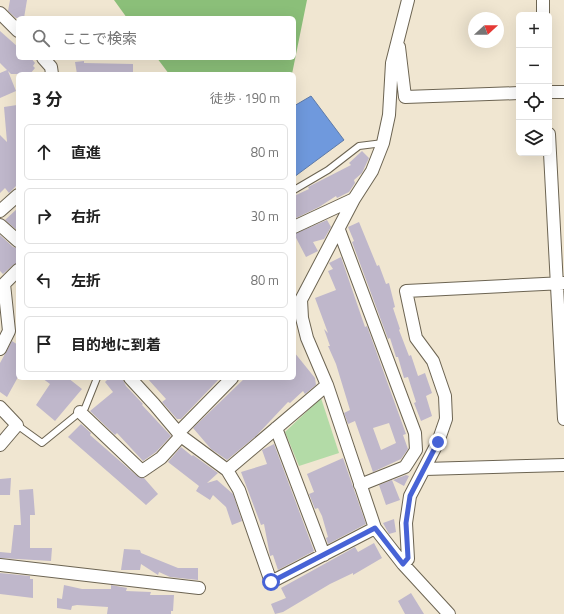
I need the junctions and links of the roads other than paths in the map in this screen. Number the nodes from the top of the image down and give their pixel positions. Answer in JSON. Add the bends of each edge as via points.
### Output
{"nodes":[{"id":1,"x":408,"y":0,"type":"edge"},
{"id":2,"x":543,"y":0,"type":"edge"},
{"id":3,"x":543,"y":12,"type":"edge"},
{"id":4,"x":0,"y":13,"type":"edge"},
{"id":5,"x":16,"y":29,"type":"edge"},
{"id":6,"x":398,"y":40,"type":"junction"},
{"id":7,"x":45,"y":60,"type":"edge"},
{"id":8,"x":52,"y":72,"type":"edge"},
{"id":9,"x":552,"y":92,"type":"edge"},
{"id":10,"x":564,"y":92,"type":"edge"},
{"id":11,"x":516,"y":93,"type":"edge"},
{"id":12,"x":383,"y":143,"type":"junction"},
{"id":13,"x":551,"y":156,"type":"edge"},
{"id":14,"x":296,"y":189,"type":"edge"},
{"id":15,"x":16,"y":197,"type":"edge"},
{"id":16,"x":354,"y":199,"type":"junction"},
{"id":17,"x":0,"y":211,"type":"edge"},
{"id":18,"x":0,"y":225,"type":"edge"},
{"id":19,"x":296,"y":226,"type":"edge"},
{"id":20,"x":339,"y":230,"type":"junction"},
{"id":21,"x":16,"y":239,"type":"edge"},
{"id":22,"x":16,"y":272,"type":"edge"},
{"id":23,"x":561,"y":283,"type":"edge"},
{"id":24,"x":298,"y":314,"type":"edge"},
{"id":25,"x":0,"y":349,"type":"edge"},
{"id":26,"x":95,"y":380,"type":"edge"},
{"id":27,"x":135,"y":380,"type":"edge"},
{"id":28,"x":230,"y":380,"type":"edge"},
{"id":29,"x":327,"y":385,"type":"junction"},
{"id":30,"x":0,"y":407,"type":"edge"},
{"id":31,"x":80,"y":412,"type":"junction"},
{"id":32,"x":564,"y":419,"type":"edge"},
{"id":33,"x":17,"y":425,"type":"junction"},
{"id":34,"x":276,"y":428,"type":"junction"},
{"id":35,"x":179,"y":435,"type":"junction"},
{"id":36,"x":0,"y":445,"type":"edge"},
{"id":37,"x":564,"y":465,"type":"edge"},
{"id":38,"x":425,"y":469,"type":"junction"},
{"id":39,"x":227,"y":470,"type":"junction"},
{"id":40,"x":360,"y":485,"type":"junction"},
{"id":41,"x":375,"y":528,"type":"junction"},
{"id":42,"x":324,"y":555,"type":"junction"},
{"id":43,"x":403,"y":564,"type":"junction"},
{"id":44,"x":0,"y":565,"type":"edge"},
{"id":45,"x":199,"y":588,"type":"dead end"},
{"id":46,"x":449,"y":614,"type":"edge"}],
"edges":[{"from":1,"to":6,"type":"street"},
{"from":2,"to":3,"type":"street"},
{"from":4,"to":5,"type":"street"},
{"from":6,"to":11,"type":"street","via":[[405,97]]},
{"from":6,"to":12,"type":"street","via":[[392,63],[389,115]]},
{"from":7,"to":8,"type":"street"},
{"from":9,"to":10,"type":"street"},
{"from":12,"to":14,"type":"lane","via":[[359,146],[328,170]]},
{"from":12,"to":16,"type":"street","via":[[372,171]]},
{"from":13,"to":23,"type":"street"},
{"from":15,"to":17,"type":"street"},
{"from":16,"to":19,"type":"street"},
{"from":16,"to":20,"type":"street"},
{"from":18,"to":21,"type":"street"},
{"from":20,"to":24,"type":"street","via":[[301,300]]},
{"from":20,"to":40,"type":"street","via":[[415,433],[416,450],[405,468]]},
{"from":22,"to":25,"type":"street","via":[[4,284],[9,331]]},
{"from":23,"to":32,"type":"street"},
{"from":23,"to":38,"type":"street","via":[[406,291],[416,338],[433,361],[445,396],[446,419]]},
{"from":24,"to":29,"type":"street"},
{"from":26,"to":31,"type":"lane","via":[[85,408]]},
{"from":27,"to":35,"type":"street"},
{"from":28,"to":35,"type":"street"},
{"from":29,"to":34,"type":"street"},
{"from":29,"to":40,"type":"street"},
{"from":30,"to":33,"type":"street"},
{"from":31,"to":33,"type":"lane","via":[[42,443]]},
{"from":31,"to":35,"type":"street","via":[[142,471],[161,458]]},
{"from":33,"to":36,"type":"street"},
{"from":34,"to":39,"type":"street"},
{"from":34,"to":42,"type":"street"},
{"from":35,"to":39,"type":"street"},
{"from":37,"to":38,"type":"street"},
{"from":38,"to":43,"type":"street","via":[[410,496],[406,523],[408,558]]},
{"from":39,"to":42,"type":"street","via":[[239,490],[271,582]]},
{"from":40,"to":41,"type":"street"},
{"from":41,"to":42,"type":"street"},
{"from":41,"to":43,"type":"street"},
{"from":43,"to":46,"type":"street"},
{"from":44,"to":45,"type":"street"}]}
